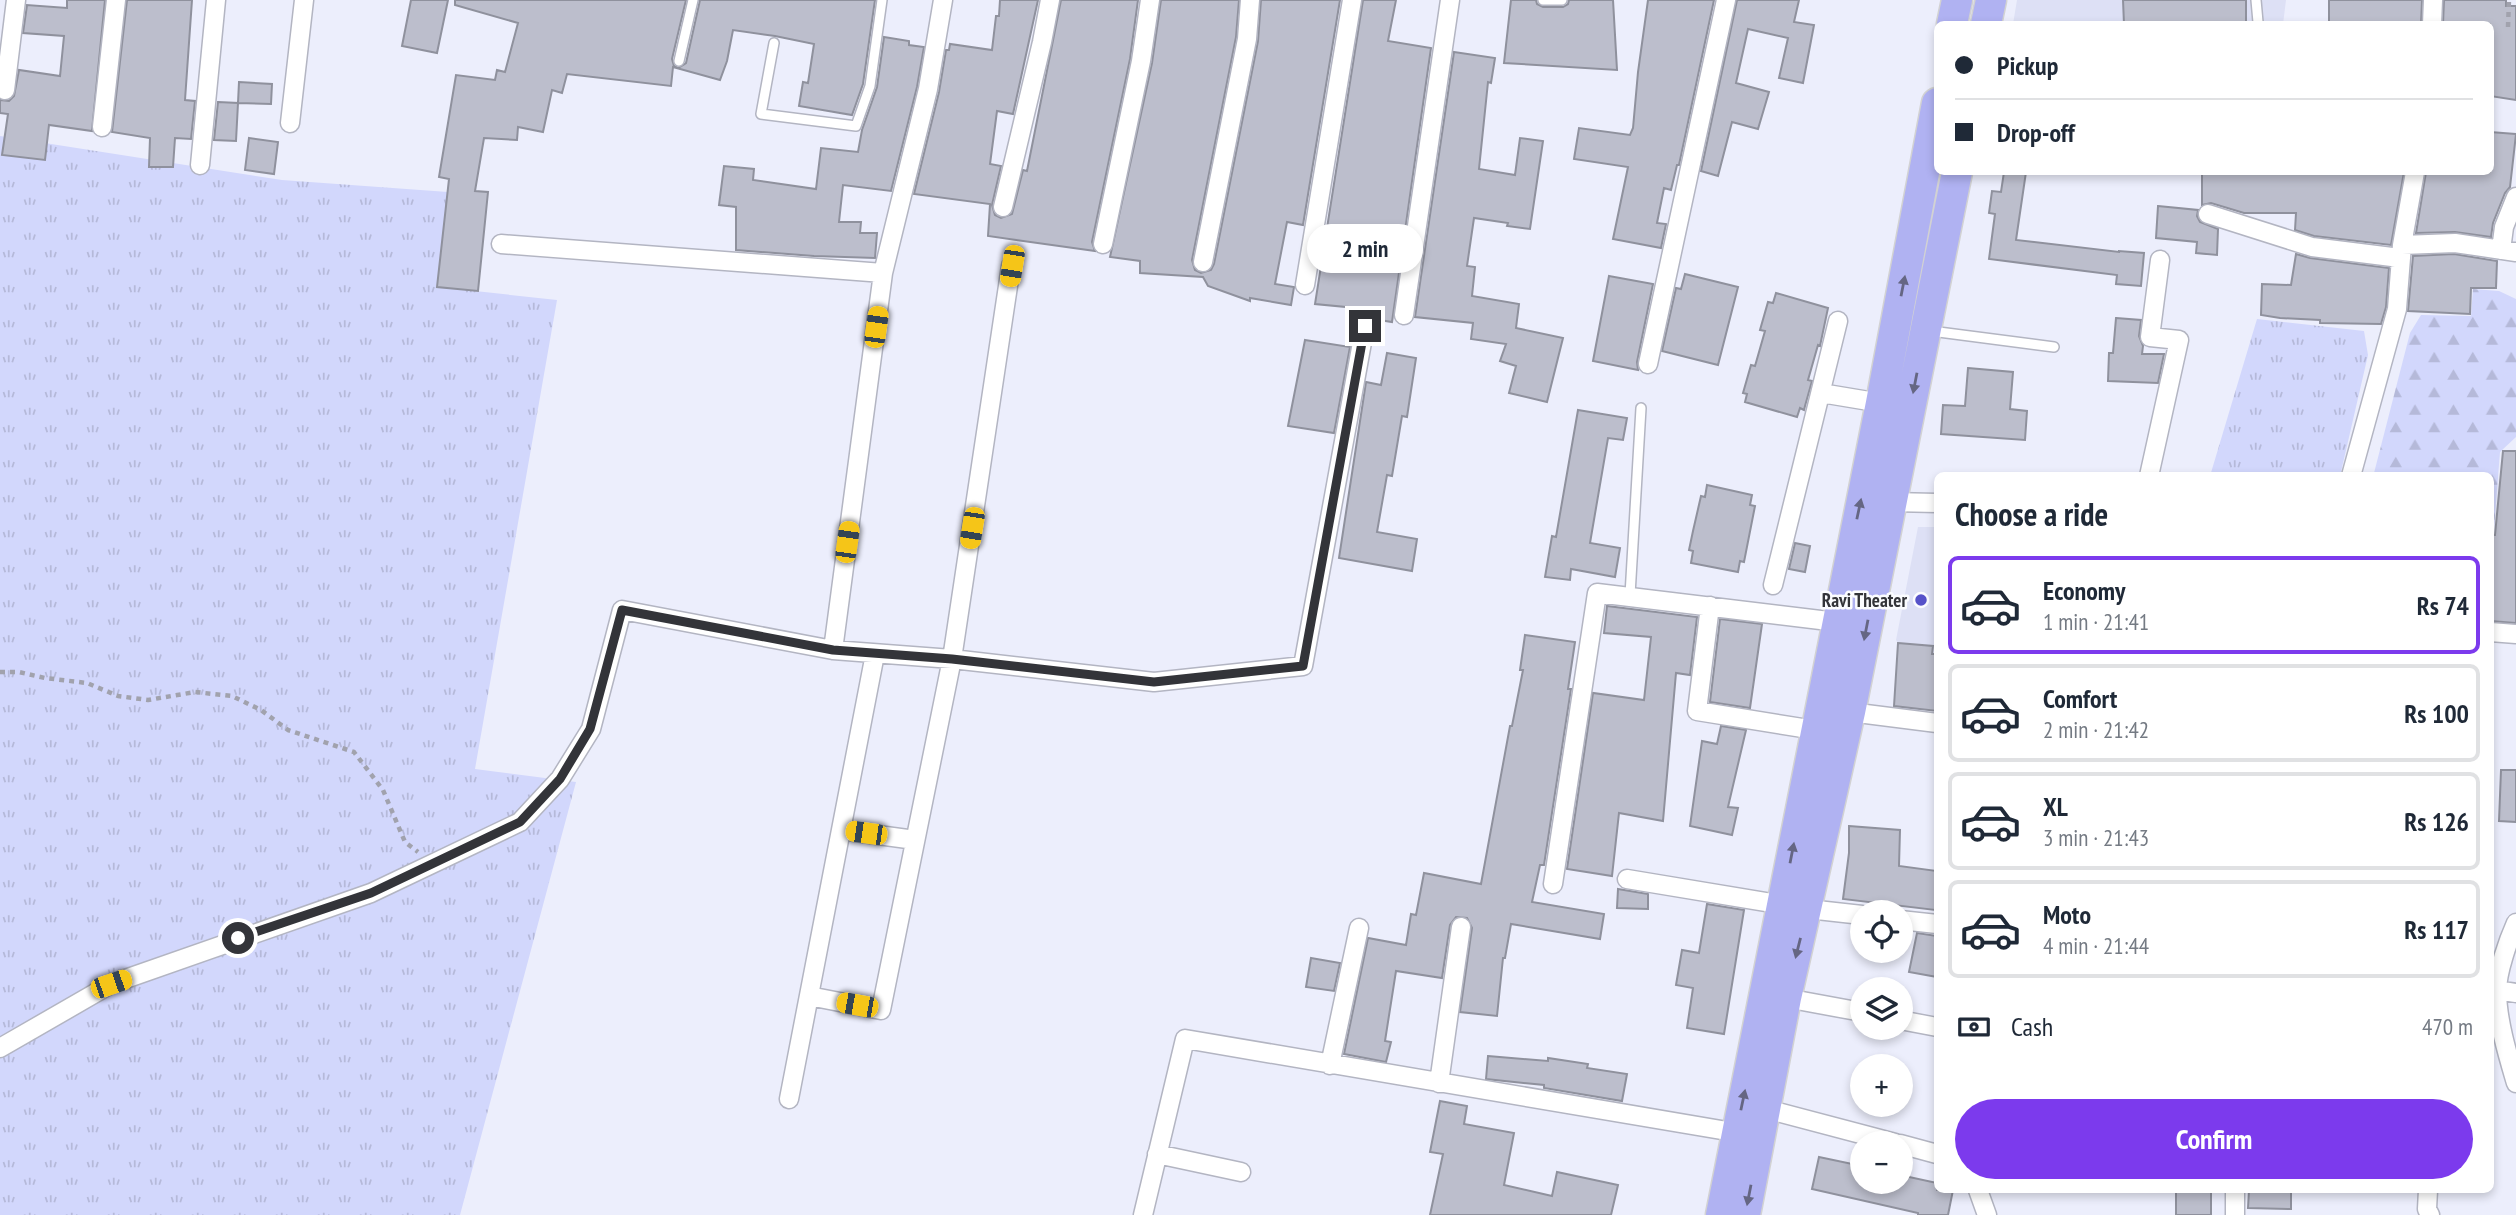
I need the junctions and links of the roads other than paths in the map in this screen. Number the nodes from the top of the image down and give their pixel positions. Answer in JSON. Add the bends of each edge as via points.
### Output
{"nodes":[{"id":1,"x":16,"y":0,"type":"edge"},
{"id":2,"x":116,"y":0,"type":"edge"},
{"id":3,"x":216,"y":0,"type":"edge"},
{"id":4,"x":304,"y":0,"type":"edge"},
{"id":5,"x":693,"y":0,"type":"edge"},
{"id":6,"x":882,"y":0,"type":"edge"},
{"id":7,"x":943,"y":0,"type":"edge"},
{"id":8,"x":1049,"y":0,"type":"edge"},
{"id":9,"x":1150,"y":0,"type":"edge"},
{"id":10,"x":1250,"y":0,"type":"edge"},
{"id":11,"x":1352,"y":0,"type":"edge"},
{"id":12,"x":1450,"y":0,"type":"edge"},
{"id":13,"x":1543,"y":0,"type":"edge"},
{"id":14,"x":1562,"y":0,"type":"edge"},
{"id":15,"x":1726,"y":0,"type":"edge"},
{"id":16,"x":1956,"y":0,"type":"edge"},
{"id":17,"x":1991,"y":0,"type":"edge"},
{"id":18,"x":2256,"y":0,"type":"edge"},
{"id":19,"x":2433,"y":0,"type":"edge"},
{"id":20,"x":1952,"y":21,"type":"edge"},
{"id":21,"x":1987,"y":21,"type":"edge"},
{"id":22,"x":2258,"y":21,"type":"edge"},
{"id":23,"x":2432,"y":21,"type":"edge"},
{"id":24,"x":774,"y":43,"type":"dead end"},
{"id":25,"x":679,"y":61,"type":"dead end"},
{"id":26,"x":5,"y":90,"type":"dead end"},
{"id":27,"x":1934,"y":119,"type":"edge"},
{"id":28,"x":290,"y":122,"type":"dead end"},
{"id":29,"x":102,"y":127,"type":"dead end"},
{"id":30,"x":200,"y":165,"type":"dead end"},
{"id":31,"x":1956,"y":175,"type":"edge"},
{"id":32,"x":2414,"y":175,"type":"edge"},
{"id":33,"x":2515,"y":202,"type":"edge"},
{"id":34,"x":1003,"y":207,"type":"dead end"},
{"id":35,"x":2208,"y":214,"type":"dead end"},
{"id":36,"x":501,"y":244,"type":"dead end"},
{"id":37,"x":1103,"y":244,"type":"dead end"},
{"id":38,"x":2509,"y":251,"type":"edge"},
{"id":39,"x":2401,"y":252,"type":"junction"},
{"id":40,"x":2160,"y":260,"type":"dead end"},
{"id":41,"x":1203,"y":262,"type":"dead end"},
{"id":42,"x":1012,"y":266,"type":"dead end"},
{"id":43,"x":883,"y":273,"type":"junction"},
{"id":44,"x":1305,"y":285,"type":"dead end"},
{"id":45,"x":1404,"y":315,"type":"dead end"},
{"id":46,"x":1838,"y":321,"type":"dead end"},
{"id":47,"x":1365,"y":326,"type":"dead end"},
{"id":48,"x":1925,"y":330,"type":"junction"},
{"id":49,"x":2054,"y":347,"type":"dead end"},
{"id":50,"x":1648,"y":364,"type":"dead end"},
{"id":51,"x":1821,"y":393,"type":"junction"},
{"id":52,"x":1881,"y":403,"type":"junction"},
{"id":53,"x":1642,"y":408,"type":"dead end"},
{"id":54,"x":2150,"y":472,"type":"edge"},
{"id":55,"x":2352,"y":472,"type":"edge"},
{"id":56,"x":1891,"y":502,"type":"junction"},
{"id":57,"x":1934,"y":503,"type":"edge"},
{"id":58,"x":1850,"y":552,"type":"junction"},
{"id":59,"x":1879,"y":558,"type":"junction"},
{"id":60,"x":1773,"y":585,"type":"dead end"},
{"id":61,"x":1630,"y":595,"type":"junction"},
{"id":62,"x":1710,"y":606,"type":"junction"},
{"id":63,"x":1837,"y":622,"type":"junction"},
{"id":64,"x":2494,"y":632,"type":"edge"},
{"id":65,"x":2516,"y":634,"type":"edge"},
{"id":66,"x":833,"y":650,"type":"junction"},
{"id":67,"x":875,"y":653,"type":"junction"},
{"id":68,"x":952,"y":659,"type":"junction"},
{"id":69,"x":1850,"y":712,"type":"junction"},
{"id":70,"x":1934,"y":723,"type":"edge"},
{"id":71,"x":1815,"y":730,"type":"junction"},
{"id":72,"x":841,"y":830,"type":"junction"},
{"id":73,"x":915,"y":840,"type":"junction"},
{"id":74,"x":1627,"y":879,"type":"dead end"},
{"id":75,"x":1553,"y":884,"type":"dead end"},
{"id":76,"x":1795,"y":907,"type":"junction"},
{"id":77,"x":1850,"y":914,"type":"edge"},
{"id":78,"x":1913,"y":921,"type":"edge"},
{"id":79,"x":2516,"y":923,"type":"edge"},
{"id":80,"x":1934,"y":924,"type":"edge"},
{"id":81,"x":1461,"y":926,"type":"dead end"},
{"id":82,"x":1359,"y":928,"type":"dead end"},
{"id":83,"x":2499,"y":939,"type":"edge"},
{"id":84,"x":2497,"y":990,"type":"junction"},
{"id":85,"x":2516,"y":993,"type":"edge"},
{"id":86,"x":809,"y":996,"type":"junction"},
{"id":87,"x":1786,"y":998,"type":"junction"},
{"id":88,"x":1850,"y":1010,"type":"edge"},
{"id":89,"x":1913,"y":1022,"type":"edge"},
{"id":90,"x":1934,"y":1026,"type":"edge"},
{"id":91,"x":0,"y":1048,"type":"edge"},
{"id":92,"x":2511,"y":1051,"type":"edge"},
{"id":93,"x":1329,"y":1065,"type":"junction"},
{"id":94,"x":1439,"y":1083,"type":"junction"},
{"id":95,"x":2516,"y":1083,"type":"edge"},
{"id":96,"x":789,"y":1099,"type":"dead end"},
{"id":97,"x":1754,"y":1126,"type":"junction"},
{"id":98,"x":1850,"y":1138,"type":"edge"},
{"id":99,"x":1913,"y":1148,"type":"edge"},
{"id":100,"x":1934,"y":1153,"type":"edge"},
{"id":101,"x":1157,"y":1154,"type":"junction"},
{"id":102,"x":1241,"y":1172,"type":"dead end"},
{"id":103,"x":1979,"y":1193,"type":"edge"},
{"id":104,"x":2235,"y":1193,"type":"edge"},
{"id":105,"x":2428,"y":1193,"type":"edge"},
{"id":106,"x":1143,"y":1215,"type":"edge"},
{"id":107,"x":1721,"y":1215,"type":"edge"},
{"id":108,"x":1745,"y":1215,"type":"edge"},
{"id":109,"x":1987,"y":1215,"type":"edge"},
{"id":110,"x":2235,"y":1215,"type":"edge"},
{"id":111,"x":2430,"y":1215,"type":"edge"}],
"edges":[{"from":1,"to":26,"type":"street"},
{"from":2,"to":29,"type":"street"},
{"from":3,"to":30,"type":"street"},
{"from":4,"to":28,"type":"street"},
{"from":5,"to":25,"type":"lane"},
{"from":6,"to":24,"type":"lane","via":[[870,86],[856,126],[761,114]]},
{"from":7,"to":43,"type":"street","via":[[928,89]]},
{"from":8,"to":34,"type":"street"},
{"from":9,"to":37,"type":"street"},
{"from":10,"to":41,"type":"street","via":[[1247,39]]},
{"from":11,"to":44,"type":"street"},
{"from":12,"to":45,"type":"street"},
{"from":13,"to":14,"type":"lane"},
{"from":15,"to":50,"type":"street"},
{"from":16,"to":20,"type":"main road"},
{"from":17,"to":21,"type":"main road"},
{"from":18,"to":22,"type":"lane"},
{"from":19,"to":23,"type":"street"},
{"from":52,"to":27,"type":"main road","one_way":true},
{"from":31,"to":48,"type":"main road"},
{"from":32,"to":39,"type":"street"},
{"from":33,"to":38,"type":"street","via":[[2504,227]]},
{"from":35,"to":39,"type":"street","via":[[2312,247]]},
{"from":36,"to":43,"type":"street"},
{"from":38,"to":39,"type":"street","via":[[2455,243]]},
{"from":39,"to":55,"type":"street","via":[[2397,309]]},
{"from":40,"to":54,"type":"street","via":[[2150,337],[2179,340]]},
{"from":42,"to":68,"type":"street"},
{"from":43,"to":66,"type":"street"},
{"from":46,"to":51,"type":"street"},
{"from":47,"to":68,"type":"street","via":[[1303,666],[1154,682]]},
{"from":48,"to":49,"type":"lane"},
{"from":48,"to":56,"type":"main road","one_way":true},
{"from":51,"to":52,"type":"street"},
{"from":51,"to":60,"type":"street"},
{"from":58,"to":52,"type":"main road","one_way":true},
{"from":53,"to":61,"type":"lane"},
{"from":56,"to":57,"type":"street"},
{"from":56,"to":59,"type":"main road"},
{"from":58,"to":59,"type":"main road"},
{"from":58,"to":63,"type":"main road"},
{"from":59,"to":69,"type":"main road","one_way":true},
{"from":61,"to":62,"type":"street"},
{"from":61,"to":75,"type":"street","via":[[1597,593]]},
{"from":62,"to":63,"type":"street"},
{"from":62,"to":71,"type":"street","via":[[1697,711]]},
{"from":63,"to":71,"type":"main road"},
{"from":64,"to":65,"type":"street"},
{"from":66,"to":67,"type":"street"},
{"from":66,"to":91,"type":"street","via":[[622,610],[590,729],[560,779],[520,822],[371,893],[111,984]]},
{"from":67,"to":68,"type":"street"},
{"from":67,"to":72,"type":"street"},
{"from":68,"to":73,"type":"street"},
{"from":69,"to":70,"type":"street"},
{"from":69,"to":76,"type":"main road"},
{"from":76,"to":71,"type":"main road","one_way":true},
{"from":72,"to":73,"type":"street"},
{"from":72,"to":86,"type":"street"},
{"from":73,"to":86,"type":"street","via":[[881,1010]]},
{"from":74,"to":76,"type":"street"},
{"from":76,"to":77,"type":"street"},
{"from":76,"to":87,"type":"main road","one_way":true},
{"from":97,"to":76,"type":"main road","one_way":true},
{"from":78,"to":80,"type":"street"},
{"from":79,"to":83,"type":"street"},
{"from":81,"to":94,"type":"street"},
{"from":82,"to":93,"type":"street"},
{"from":83,"to":84,"type":"street"},
{"from":84,"to":85,"type":"street"},
{"from":84,"to":92,"type":"street"},
{"from":86,"to":96,"type":"street"},
{"from":87,"to":88,"type":"street"},
{"from":87,"to":97,"type":"main road"},
{"from":89,"to":90,"type":"street"},
{"from":92,"to":95,"type":"street"},
{"from":93,"to":94,"type":"street"},
{"from":93,"to":101,"type":"street","via":[[1185,1039]]},
{"from":94,"to":97,"type":"street"},
{"from":97,"to":98,"type":"street"},
{"from":97,"to":107,"type":"main road"},
{"from":97,"to":108,"type":"main road","one_way":true},
{"from":99,"to":100,"type":"street"},
{"from":101,"to":102,"type":"street"},
{"from":101,"to":106,"type":"street"},
{"from":103,"to":109,"type":"street"},
{"from":104,"to":110,"type":"street"},
{"from":105,"to":111,"type":"street"}]}
